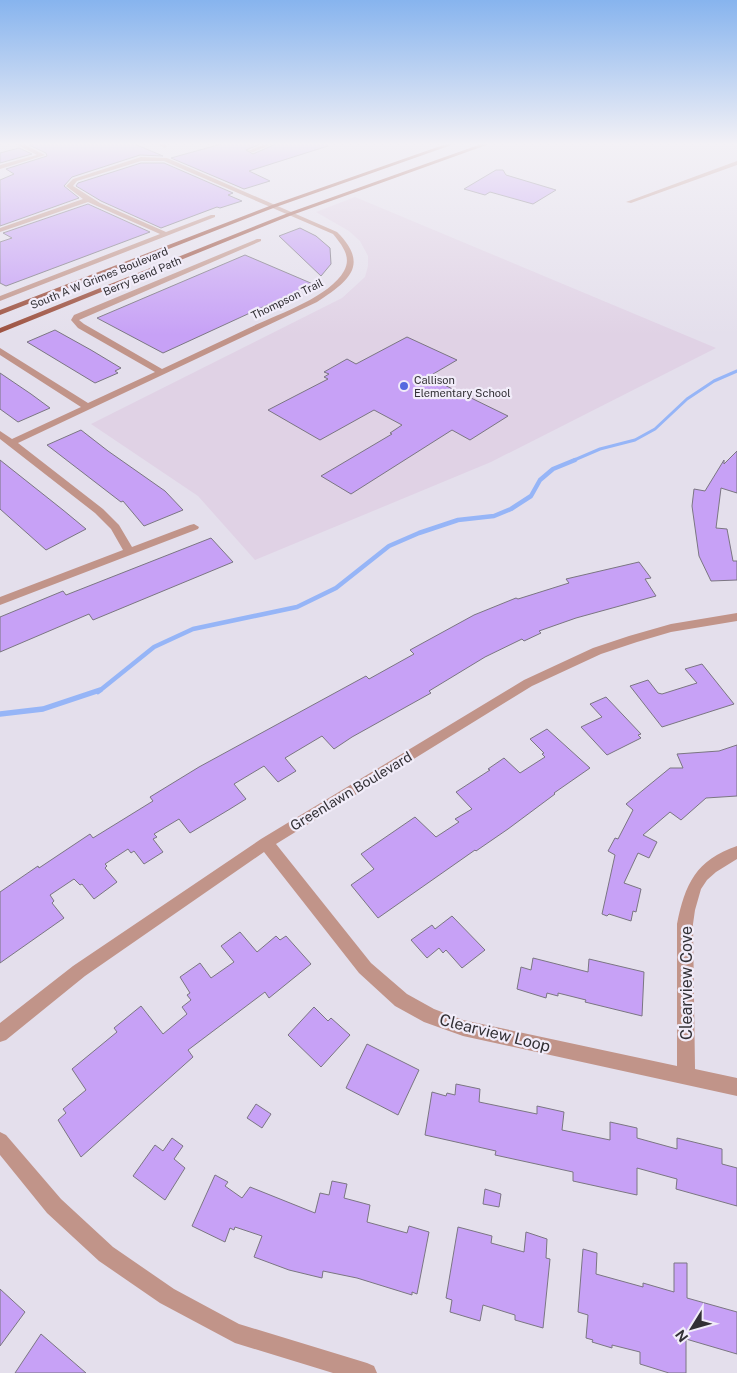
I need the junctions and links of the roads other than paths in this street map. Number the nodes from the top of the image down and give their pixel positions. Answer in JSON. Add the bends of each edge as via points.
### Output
{"nodes":[{"id":1,"x":66,"y":207,"type":"edge"},
{"id":2,"x":106,"y":207,"type":"edge"},
{"id":3,"x":271,"y":207,"type":"edge"},
{"id":4,"x":276,"y":207,"type":"edge"},
{"id":5,"x":309,"y":207,"type":"edge"},
{"id":6,"x":290,"y":214,"type":"junction"},
{"id":7,"x":212,"y":216,"type":"dead end"},
{"id":8,"x":0,"y":230,"type":"edge"},
{"id":9,"x":164,"y":234,"type":"junction"},
{"id":10,"x":259,"y":240,"type":"dead end"},
{"id":11,"x":0,"y":299,"type":"edge"},
{"id":12,"x":0,"y":314,"type":"edge"},
{"id":13,"x":0,"y":331,"type":"edge"},
{"id":14,"x":0,"y":352,"type":"edge"},
{"id":15,"x":159,"y":371,"type":"junction"},
{"id":16,"x":88,"y":406,"type":"junction"},
{"id":17,"x":0,"y":434,"type":"edge"},
{"id":18,"x":12,"y":443,"type":"junction"},
{"id":19,"x":194,"y":527,"type":"dead end"},
{"id":20,"x":129,"y":551,"type":"junction"},
{"id":21,"x":0,"y":601,"type":"edge"},
{"id":22,"x":737,"y":617,"type":"edge"},
{"id":23,"x":266,"y":842,"type":"junction"},
{"id":24,"x":737,"y":852,"type":"edge"},
{"id":25,"x":0,"y":1034,"type":"edge"},
{"id":26,"x":686,"y":1076,"type":"junction"},
{"id":27,"x":737,"y":1087,"type":"edge"},
{"id":28,"x":0,"y":1141,"type":"edge"},
{"id":29,"x":367,"y":1373,"type":"edge"}],
"edges":[{"from":1,"to":8,"type":"street"},
{"from":2,"to":9,"type":"street","name":"Thompson Trail"},
{"from":3,"to":12,"type":"main road","name":"South A W Grimes Boulevard"},
{"from":4,"to":6,"type":"street","name":"Thompson Trail"},
{"from":5,"to":6,"type":"main road","name":"South A W Grimes Boulevard"},
{"from":6,"to":13,"type":"main road","name":"South A W Grimes Boulevard"},
{"from":6,"to":15,"type":"street","name":"Thompson Trail","via":[[342,239],[352,260],[346,274],[335,287],[314,300]]},
{"from":7,"to":9,"type":"street"},
{"from":9,"to":11,"type":"street"},
{"from":10,"to":15,"type":"street","name":"Berry Bend Path","via":[[77,316],[77,323]]},
{"from":14,"to":16,"type":"street"},
{"from":15,"to":16,"type":"street","name":"Thompson Trail"},
{"from":16,"to":18,"type":"street","name":"Thompson Trail"},
{"from":17,"to":18,"type":"street"},
{"from":18,"to":20,"type":"street","via":[[99,511],[115,527]]},
{"from":19,"to":20,"type":"street"},
{"from":20,"to":21,"type":"street"},
{"from":22,"to":23,"type":"street","name":"Greenlawn Boulevard","via":[[642,636],[562,666]]},
{"from":23,"to":25,"type":"street","name":"Greenlawn Boulevard","via":[[79,971]]},
{"from":23,"to":26,"type":"street","name":"Clearview Loop","via":[[364,968],[401,1000],[430,1016],[463,1028]]},
{"from":24,"to":26,"type":"street","name":"Clearview Cove","via":[[705,871],[687,912]]},
{"from":26,"to":27,"type":"street","name":"Clearview Loop"},
{"from":28,"to":29,"type":"street","via":[[54,1206],[106,1254],[167,1296],[235,1333]]}]}
